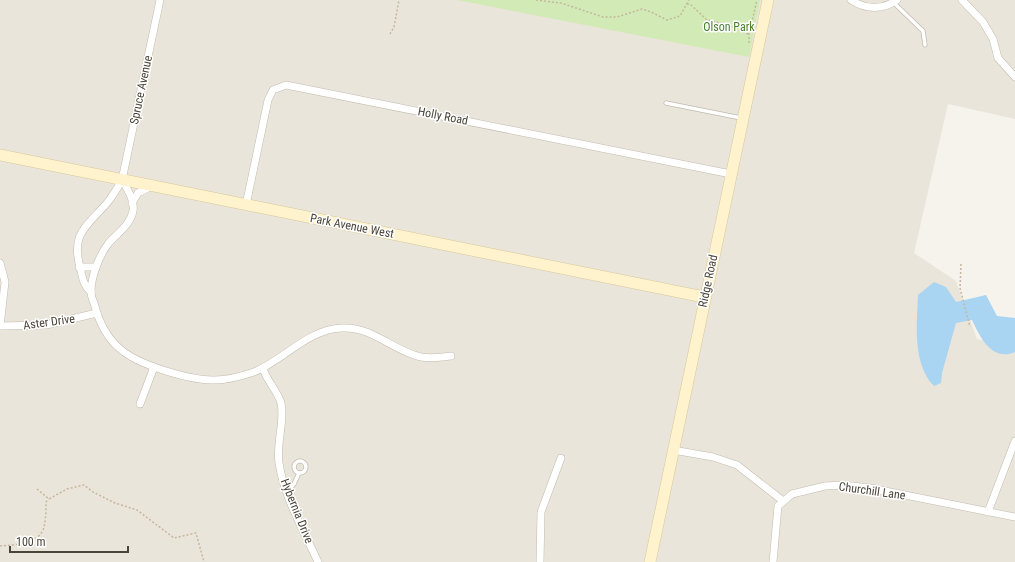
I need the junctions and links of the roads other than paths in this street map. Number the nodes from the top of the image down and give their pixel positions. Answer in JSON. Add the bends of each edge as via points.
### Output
{"nodes":[{"id":1,"x":160,"y":0,"type":"edge"},
{"id":2,"x":768,"y":0,"type":"edge"},
{"id":3,"x":851,"y":0,"type":"edge"},
{"id":4,"x":962,"y":0,"type":"edge"},
{"id":5,"x":895,"y":1,"type":"edge"},
{"id":6,"x":925,"y":44,"type":"dead end"},
{"id":7,"x":1015,"y":77,"type":"edge"},
{"id":8,"x":666,"y":103,"type":"dead end"},
{"id":9,"x":742,"y":118,"type":"junction"},
{"id":10,"x":0,"y":155,"type":"edge"},
{"id":11,"x":731,"y":174,"type":"junction"},
{"id":12,"x":122,"y":180,"type":"junction"},
{"id":13,"x":152,"y":186,"type":"junction"},
{"id":14,"x":132,"y":203,"type":"junction"},
{"id":15,"x":246,"y":205,"type":"junction"},
{"id":16,"x":0,"y":263,"type":"edge"},
{"id":17,"x":79,"y":267,"type":"junction"},
{"id":18,"x":96,"y":267,"type":"junction"},
{"id":19,"x":91,"y":292,"type":"junction"},
{"id":20,"x":704,"y":297,"type":"junction"},
{"id":21,"x":97,"y":314,"type":"junction"},
{"id":22,"x":0,"y":326,"type":"edge"},
{"id":23,"x":451,"y":356,"type":"dead end"},
{"id":24,"x":154,"y":367,"type":"junction"},
{"id":25,"x":263,"y":368,"type":"junction"},
{"id":26,"x":140,"y":404,"type":"dead end"},
{"id":27,"x":1015,"y":441,"type":"edge"},
{"id":28,"x":673,"y":450,"type":"junction"},
{"id":29,"x":561,"y":458,"type":"dead end"},
{"id":30,"x":299,"y":473,"type":"dead end"},
{"id":31,"x":287,"y":492,"type":"junction"},
{"id":32,"x":783,"y":501,"type":"junction"},
{"id":33,"x":988,"y":512,"type":"junction"},
{"id":34,"x":1015,"y":517,"type":"edge"},
{"id":35,"x":318,"y":562,"type":"edge"},
{"id":36,"x":540,"y":562,"type":"edge"},
{"id":37,"x":650,"y":562,"type":"edge"},
{"id":38,"x":773,"y":562,"type":"edge"}],
"edges":[{"from":1,"to":12,"type":"street","name":"Spruce Avenue"},
{"from":2,"to":9,"type":"street","name":"Ridge Road"},
{"from":3,"to":5,"type":"street","via":[[869,8],[888,6]]},
{"from":4,"to":7,"type":"street","via":[[983,22],[998,58]]},
{"from":5,"to":6,"type":"lane","via":[[923,31]]},
{"from":8,"to":9,"type":"lane"},
{"from":9,"to":11,"type":"street","name":"Ridge Road"},
{"from":10,"to":12,"type":"street","name":"Park Avenue West"},
{"from":11,"to":15,"type":"street","name":"Holly Road","via":[[281,85],[273,90],[268,100]]},
{"from":11,"to":20,"type":"street","name":"Ridge Road"},
{"from":12,"to":13,"type":"street","name":"Park Avenue West"},
{"from":12,"to":14,"type":"street"},
{"from":12,"to":17,"type":"street","via":[[106,204],[79,235],[76,252]]},
{"from":13,"to":14,"type":"street","via":[[138,193]]},
{"from":13,"to":15,"type":"street","name":"Park Avenue West"},
{"from":14,"to":18,"type":"street","via":[[133,210],[127,224],[108,244]]},
{"from":15,"to":20,"type":"street","name":"Park Avenue West"},
{"from":16,"to":22,"type":"street","via":[[5,282]]},
{"from":17,"to":18,"type":"street"},
{"from":17,"to":19,"type":"street","via":[[85,287]]},
{"from":18,"to":19,"type":"street"},
{"from":19,"to":21,"type":"street"},
{"from":20,"to":28,"type":"street","name":"Ridge Road"},
{"from":21,"to":22,"type":"street","name":"Aster Drive","via":[[46,325]]},
{"from":21,"to":24,"type":"street","via":[[108,336],[119,348]]},
{"from":23,"to":25,"type":"street","via":[[420,357],[363,330],[343,328],[326,330]]},
{"from":24,"to":25,"type":"street","via":[[195,378],[215,380],[234,378]]},
{"from":24,"to":26,"type":"street"},
{"from":25,"to":31,"type":"street","name":"Hybernia Drive","via":[[282,409],[278,447],[281,473]]},
{"from":27,"to":33,"type":"street"},
{"from":28,"to":32,"type":"street","via":[[713,457],[737,465]]},
{"from":28,"to":37,"type":"street","name":"Ridge Road"},
{"from":29,"to":36,"type":"street","via":[[541,512]]},
{"from":30,"to":31,"type":"lane"},
{"from":31,"to":35,"type":"street","name":"Hybernia Drive"},
{"from":32,"to":33,"type":"street","name":"Churchill Lane","via":[[792,494],[825,486],[843,485]]},
{"from":32,"to":38,"type":"street","via":[[778,506]]},
{"from":33,"to":34,"type":"street","name":"Churchill Lane"}]}
